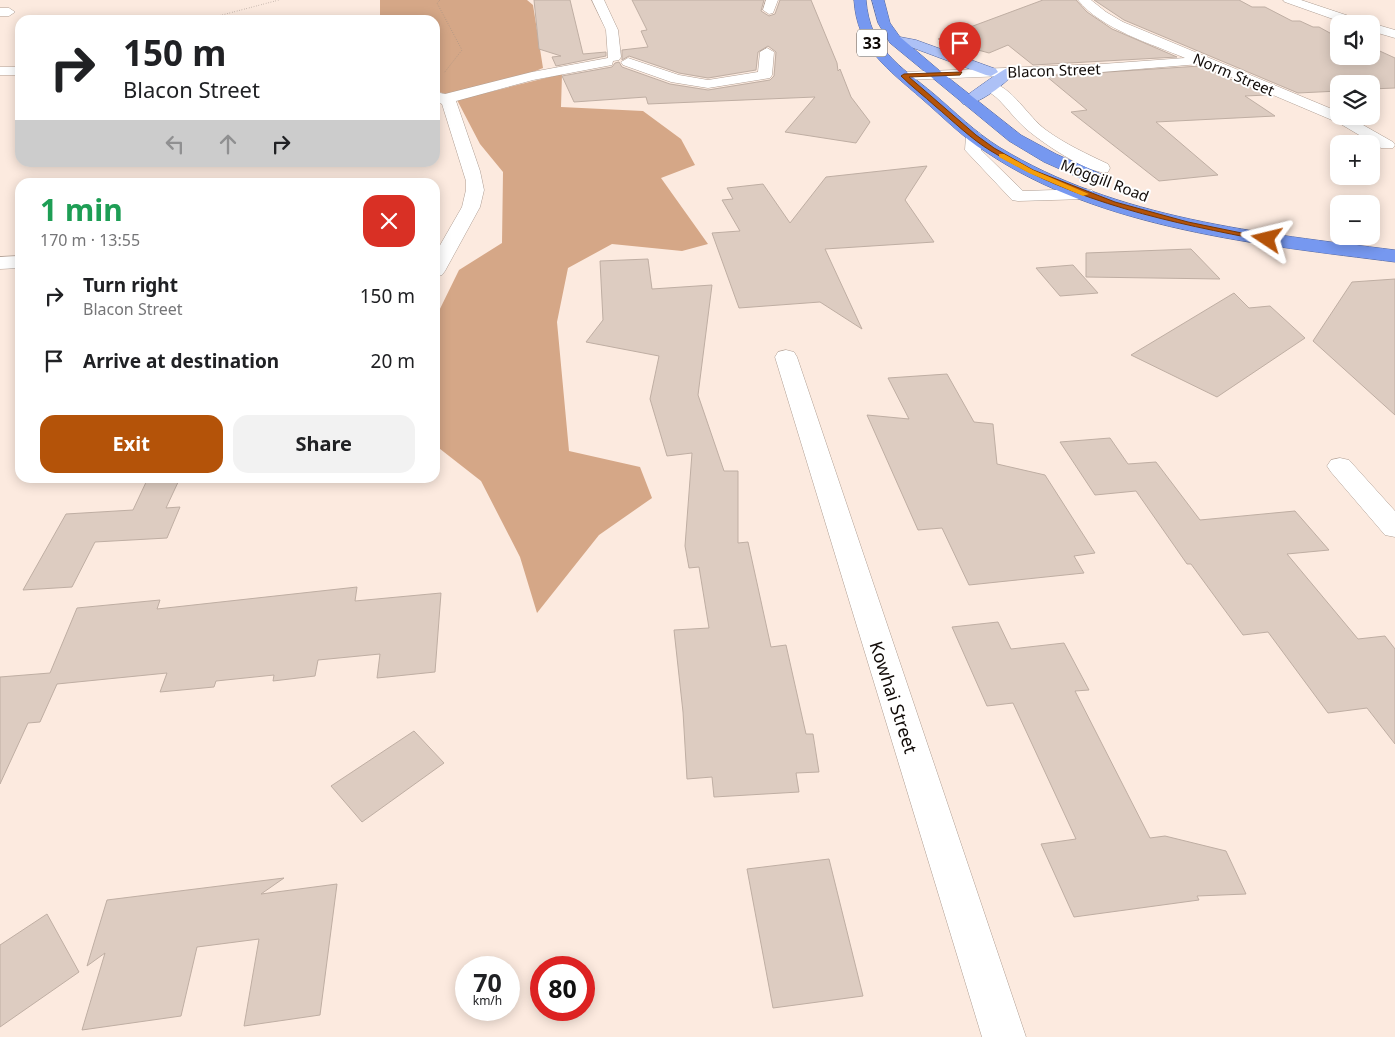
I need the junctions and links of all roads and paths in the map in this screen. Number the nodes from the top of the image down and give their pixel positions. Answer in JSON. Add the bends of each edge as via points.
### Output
{"nodes":[{"id":1,"x":280,"y":0,"type":"edge"},
{"id":2,"x":440,"y":0,"type":"edge"},
{"id":3,"x":598,"y":0,"type":"edge"},
{"id":4,"x":860,"y":0,"type":"edge"},
{"id":5,"x":878,"y":0,"type":"edge"},
{"id":6,"x":1084,"y":0,"type":"edge"},
{"id":7,"x":1289,"y":0,"type":"edge"},
{"id":8,"x":222,"y":15,"type":"edge"},
{"id":9,"x":1333,"y":15,"type":"edge"},
{"id":10,"x":1380,"y":30,"type":"edge"},
{"id":11,"x":1395,"y":34,"type":"edge"},
{"id":12,"x":895,"y":40,"type":"junction"},
{"id":13,"x":767,"y":52,"type":"dead end"},
{"id":14,"x":616,"y":61,"type":"junction"},
{"id":15,"x":1203,"y":61,"type":"junction"},
{"id":16,"x":15,"y":71,"type":"edge"},
{"id":17,"x":0,"y":72,"type":"edge"},
{"id":18,"x":1008,"y":72,"type":"joint"},
{"id":19,"x":935,"y":74,"type":"junction"},
{"id":20,"x":904,"y":76,"type":"junction"},
{"id":21,"x":440,"y":78,"type":"dead end"},
{"id":22,"x":991,"y":79,"type":"junction"},
{"id":23,"x":440,"y":98,"type":"edge"},
{"id":24,"x":968,"y":101,"type":"junction"},
{"id":25,"x":974,"y":136,"type":"junction"},
{"id":26,"x":1387,"y":145,"type":"dead end"},
{"id":27,"x":1102,"y":168,"type":"dead end"},
{"id":28,"x":1112,"y":185,"type":"dead end"},
{"id":29,"x":1086,"y":194,"type":"junction"},
{"id":30,"x":1148,"y":197,"type":"dead end"},
{"id":31,"x":444,"y":238,"type":"edge"},
{"id":32,"x":1395,"y":244,"type":"edge"},
{"id":33,"x":440,"y":253,"type":"edge"},
{"id":34,"x":1395,"y":256,"type":"edge"},
{"id":35,"x":15,"y":262,"type":"edge"},
{"id":36,"x":0,"y":264,"type":"edge"},
{"id":37,"x":786,"y":357,"type":"dead end"},
{"id":38,"x":1340,"y":466,"type":"dead end"},
{"id":39,"x":1395,"y":528,"type":"edge"},
{"id":40,"x":1004,"y":1037,"type":"edge"}],
"edges":[{"from":1,"to":8,"type":"path"},
{"from":2,"to":21,"type":"path","via":[[438,3],[462,50]]},
{"from":3,"to":14,"type":"street","via":[[612,30]]},
{"from":4,"to":20,"type":"highway","name":"Moggill Road","number":"33","via":[[860,19],[868,38]]},
{"from":5,"to":12,"type":"highway","name":"Moggill Road","number":"33","via":[[884,23]]},
{"from":6,"to":15,"type":"street","name":"Norm Street","via":[[1119,25]]},
{"from":7,"to":9,"type":"street"},
{"from":10,"to":11,"type":"street"},
{"from":12,"to":19,"type":"highway","name":"Moggill Road","number":"33"},
{"from":12,"to":22,"type":"main road","via":[[911,42]]},
{"from":13,"to":14,"type":"street","via":[[765,75],[708,84]]},
{"from":14,"to":23,"type":"street","via":[[532,76]]},
{"from":15,"to":18,"type":"street","name":"Blacon Street"},
{"from":15,"to":26,"type":"street","name":"Norm Street","via":[[1344,120]]},
{"from":16,"to":17,"type":"street"},
{"from":18,"to":22,"type":"main road","via":[[1001,79]]},
{"from":19,"to":20,"type":"street","name":"Blacon Street"},
{"from":19,"to":22,"type":"street","name":"Blacon Street"},
{"from":19,"to":24,"type":"highway","name":"Moggill Road","number":"33"},
{"from":20,"to":25,"type":"highway","name":"Moggill Road","number":"33"},
{"from":22,"to":24,"type":"main road"},
{"from":22,"to":27,"type":"street","name":"Moggill Road","via":[[1026,122],[1065,150]]},
{"from":23,"to":31,"type":"street","via":[[449,102],[476,181],[471,207]]},
{"from":24,"to":28,"type":"highway","name":"Moggill Road","number":"33","via":[[1032,149]]},
{"from":25,"to":29,"type":"highway","name":"Moggill Road","number":"33","via":[[1031,171]]},
{"from":25,"to":29,"type":"street","via":[[977,155],[1018,196]]},
{"from":29,"to":34,"type":"highway","name":"Moggill Road","number":"33","via":[[1154,215],[1223,231]]},
{"from":30,"to":32,"type":"highway","name":"Moggill Road","via":[[1269,226]]},
{"from":31,"to":33,"type":"street"},
{"from":35,"to":36,"type":"street"},
{"from":37,"to":40,"type":"street","name":"Kowhai Street"},
{"from":38,"to":39,"type":"street"}]}
